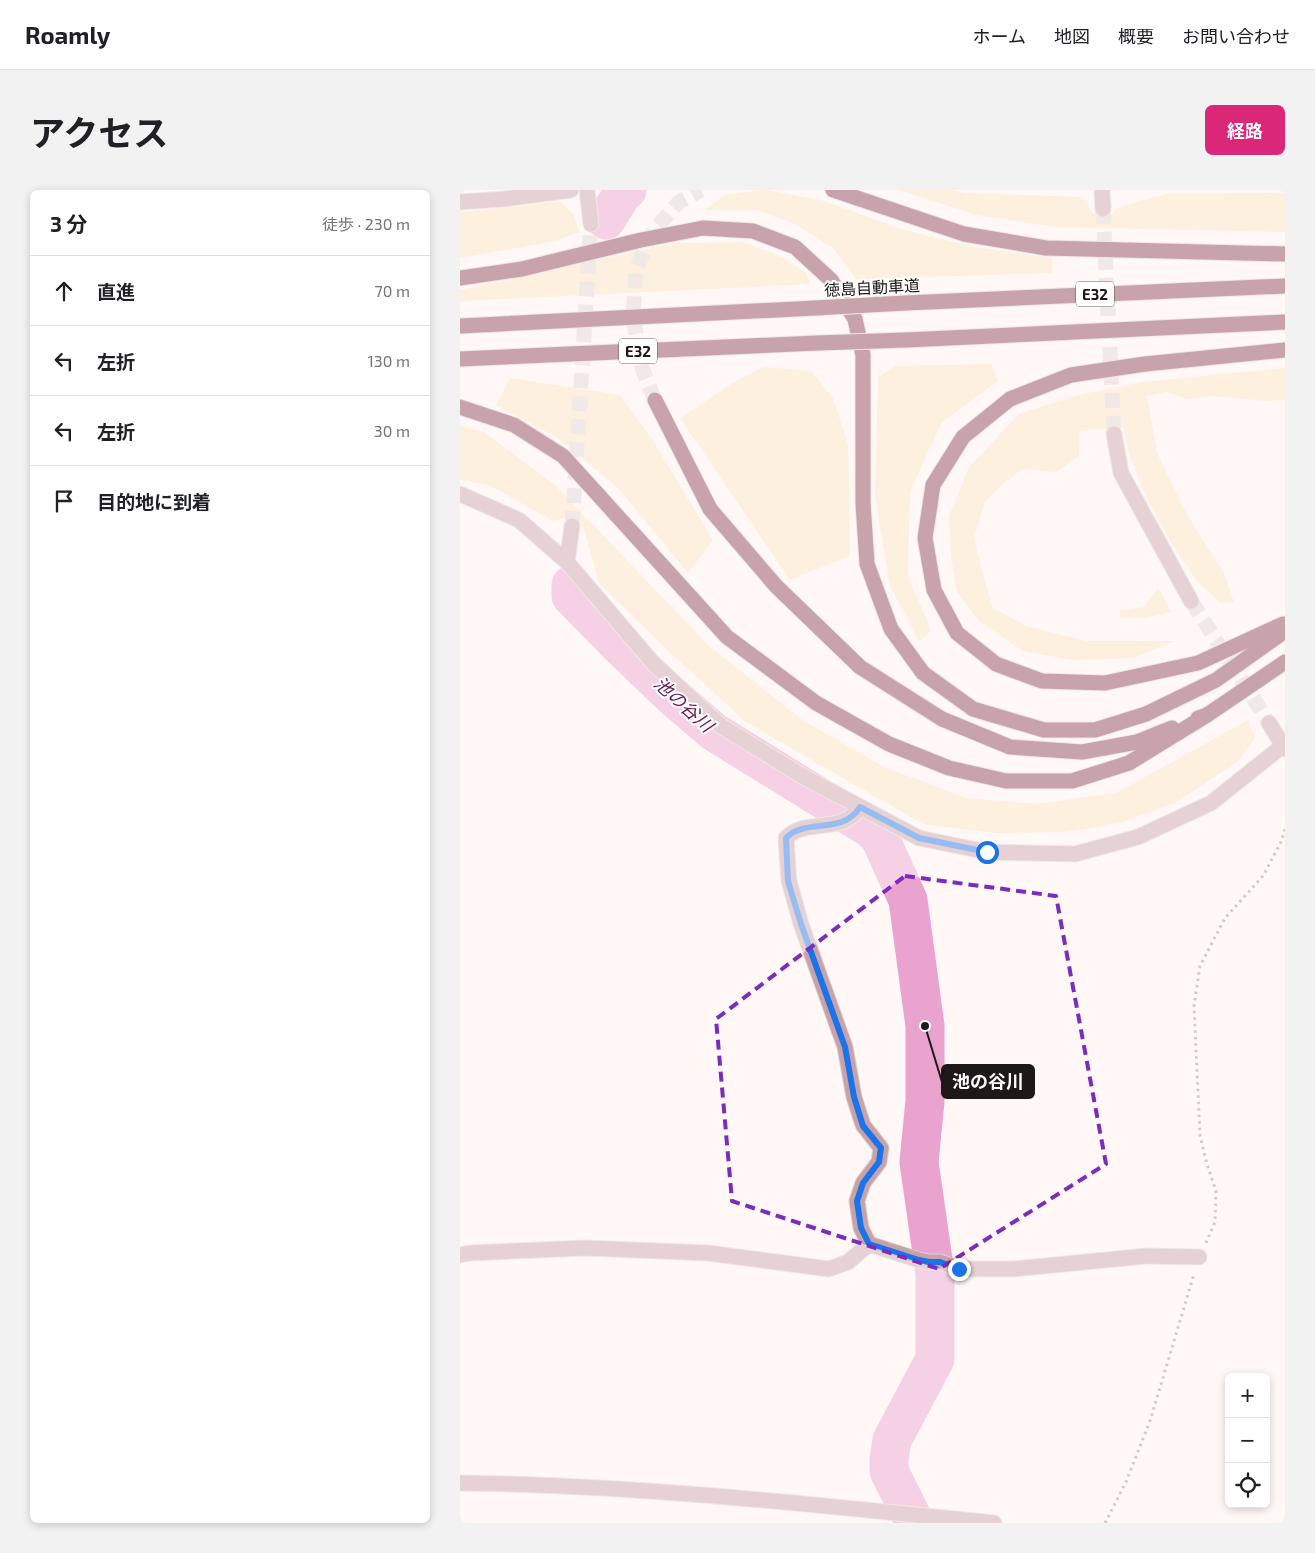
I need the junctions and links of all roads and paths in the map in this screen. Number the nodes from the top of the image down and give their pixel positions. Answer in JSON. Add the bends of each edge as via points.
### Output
{"nodes":[{"id":1,"x":571,"y":190,"type":"edge"},
{"id":2,"x":587,"y":190,"type":"edge"},
{"id":3,"x":833,"y":190,"type":"edge"},
{"id":4,"x":1102,"y":190,"type":"edge"},
{"id":5,"x":460,"y":202,"type":"edge"},
{"id":6,"x":1103,"y":209,"type":"tunnel mouth"},
{"id":7,"x":591,"y":224,"type":"tunnel mouth"},
{"id":8,"x":1285,"y":254,"type":"edge"},
{"id":9,"x":460,"y":278,"type":"edge"},
{"id":10,"x":1285,"y":286,"type":"edge"},
{"id":11,"x":1285,"y":322,"type":"edge"},
{"id":12,"x":460,"y":326,"type":"edge"},
{"id":13,"x":1285,"y":350,"type":"edge"},
{"id":14,"x":460,"y":359,"type":"edge"},
{"id":15,"x":655,"y":400,"type":"tunnel mouth"},
{"id":16,"x":460,"y":408,"type":"edge"},
{"id":17,"x":1114,"y":434,"type":"tunnel mouth"},
{"id":18,"x":460,"y":494,"type":"edge"},
{"id":19,"x":572,"y":526,"type":"tunnel mouth"},
{"id":20,"x":567,"y":562,"type":"junction"},
{"id":21,"x":1191,"y":600,"type":"tunnel mouth"},
{"id":22,"x":1285,"y":623,"type":"edge"},
{"id":23,"x":1285,"y":631,"type":"edge"},
{"id":24,"x":1285,"y":662,"type":"edge"},
{"id":25,"x":1207,"y":715,"type":"junction"},
{"id":26,"x":1269,"y":723,"type":"tunnel mouth"},
{"id":27,"x":1284,"y":746,"type":"edge"},
{"id":28,"x":853,"y":814,"type":"junction"},
{"id":29,"x":1285,"y":829,"type":"edge"},
{"id":30,"x":869,"y":1244,"type":"junction"},
{"id":31,"x":460,"y":1256,"type":"edge"},
{"id":32,"x":1199,"y":1257,"type":"junction"},
{"id":33,"x":460,"y":1483,"type":"edge"},
{"id":34,"x":994,"y":1523,"type":"edge"},
{"id":35,"x":1105,"y":1523,"type":"edge"}],
"edges":[{"from":1,"to":5,"type":"street"},
{"from":2,"to":7,"type":"street"},
{"from":3,"to":8,"type":"highway","via":[[964,234],[1046,248]]},
{"from":4,"to":6,"type":"street"},
{"from":9,"to":23,"type":"highway","via":[[522,268],[703,228],[753,231],[796,248],[831,280],[855,319],[863,355],[863,503],[867,564],[891,628],[923,673],[973,709],[1044,730],[1095,730],[1146,714],[1216,680]]},
{"from":10,"to":12,"type":"highway","name":"徳島自動車道","number":"E32","bridge":true},
{"from":11,"to":14,"type":"highway","number":"E32","bridge":true},
{"from":13,"to":22,"type":"highway","via":[[1072,375],[1010,399],[963,438],[933,485],[925,538],[934,590],[958,633],[996,664],[1042,681],[1105,683],[1198,663]]},
{"from":15,"to":25,"type":"highway","via":[[710,509],[776,586],[860,667],[942,719],[1010,747],[1082,752],[1137,742]]},
{"from":16,"to":25,"type":"highway","via":[[514,426],[563,456],[727,636],[816,703],[889,744],[949,768],[1006,781],[1072,781],[1129,763]]},
{"from":17,"to":21,"type":"street","via":[[1121,473]]},
{"from":18,"to":20,"type":"street","via":[[518,520]]},
{"from":19,"to":20,"type":"street"},
{"from":20,"to":28,"type":"street","via":[[653,663],[721,726],[804,778]]},
{"from":24,"to":25,"type":"highway"},
{"from":26,"to":27,"type":"street"},
{"from":27,"to":28,"type":"street","via":[[1211,803],[1138,837],[1075,854],[987,852],[919,838]]},
{"from":28,"to":30,"type":"street","via":[[793,831],[786,838],[788,881],[845,1047],[854,1097],[863,1126],[881,1148],[879,1162],[863,1183],[857,1201],[861,1228]]},
{"from":29,"to":32,"type":"path","via":[[1263,876],[1225,918],[1200,966],[1194,1006],[1200,1135],[1216,1191],[1215,1222]]},
{"from":30,"to":31,"type":"street","via":[[848,1262],[829,1269],[708,1253],[585,1248]]},
{"from":30,"to":32,"type":"street","via":[[959,1269],[1013,1269],[1146,1256]]},
{"from":32,"to":35,"type":"path","via":[[1150,1421],[1126,1482]]},
{"from":33,"to":34,"type":"street","via":[[644,1491]]}]}
